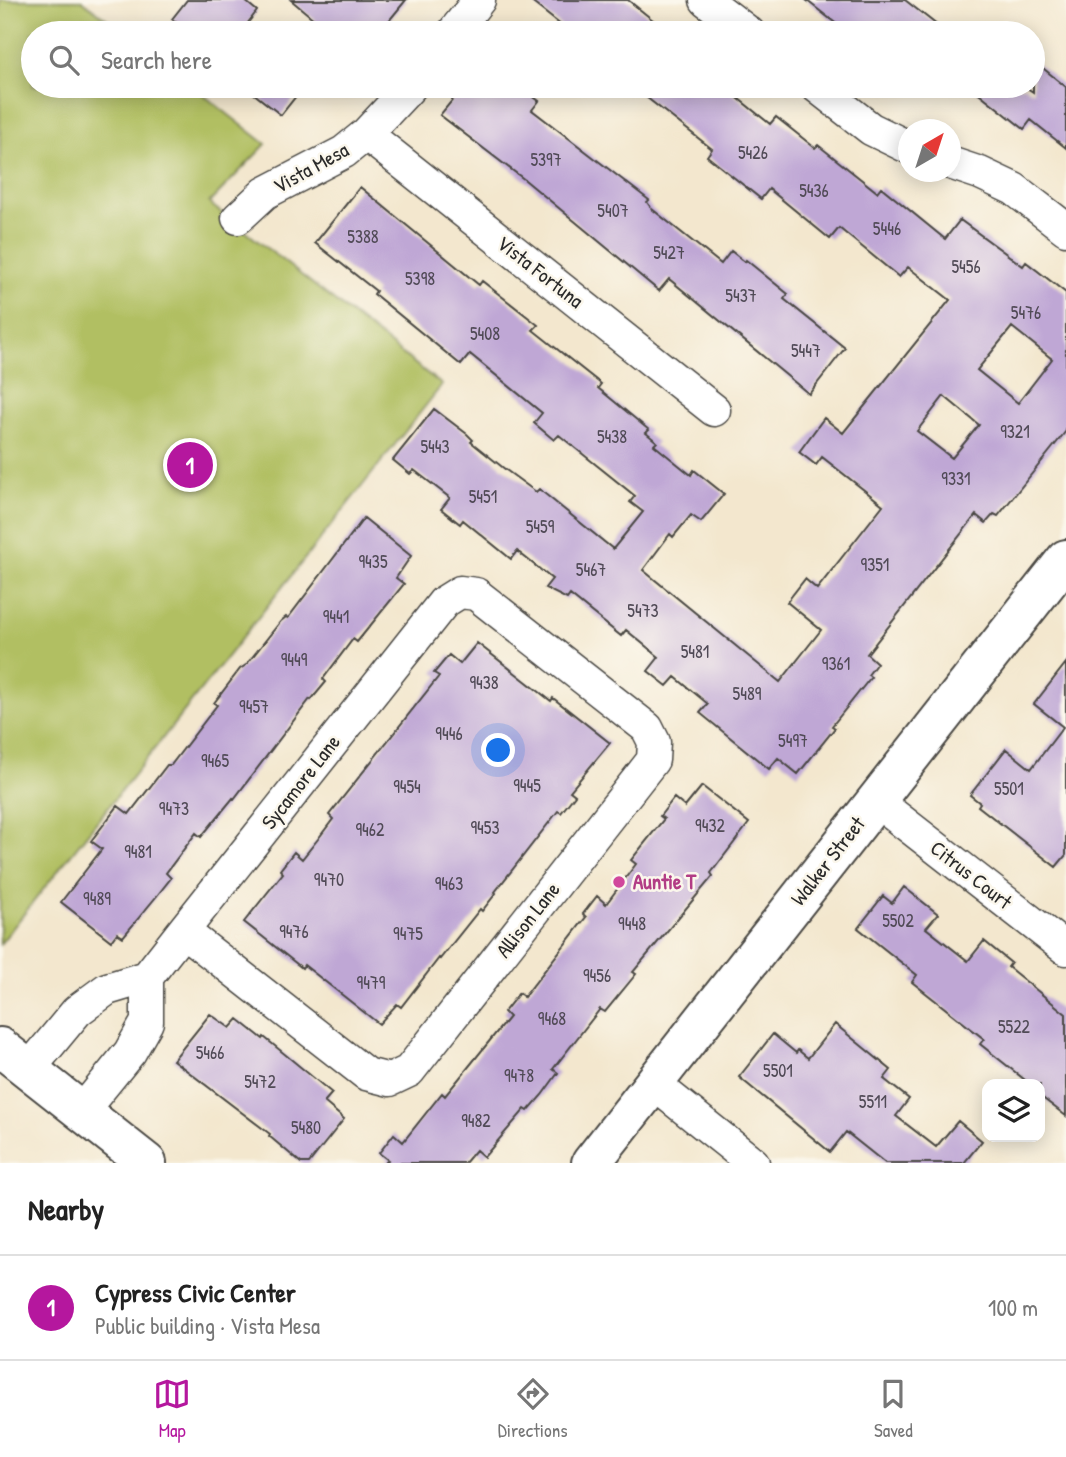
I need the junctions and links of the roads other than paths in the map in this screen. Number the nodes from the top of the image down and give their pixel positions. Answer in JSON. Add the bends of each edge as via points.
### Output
{"nodes":[{"id":1,"x":479,"y":0,"type":"edge"},
{"id":2,"x":706,"y":0,"type":"edge"},
{"id":3,"x":462,"y":21,"type":"edge"},
{"id":4,"x":733,"y":21,"type":"edge"},
{"id":5,"x":400,"y":98,"type":"edge"},
{"id":6,"x":831,"y":98,"type":"edge"},
{"id":7,"x":366,"y":134,"type":"junction"},
{"id":8,"x":898,"y":142,"type":"edge"},
{"id":9,"x":961,"y":167,"type":"edge"},
{"id":10,"x":238,"y":218,"type":"dead end"},
{"id":11,"x":1066,"y":229,"type":"edge"},
{"id":12,"x":714,"y":410,"type":"dead end"},
{"id":13,"x":1066,"y":559,"type":"edge"},
{"id":14,"x":460,"y":592,"type":"joint"},
{"id":15,"x":876,"y":801,"type":"junction"},
{"id":16,"x":183,"y":931,"type":"junction"},
{"id":17,"x":1066,"y":949,"type":"edge"},
{"id":18,"x":147,"y":977,"type":"junction"},
{"id":19,"x":14,"y":1058,"type":"edge"},
{"id":20,"x":653,"y":1084,"type":"junction"},
{"id":21,"x":82,"y":1111,"type":"junction"},
{"id":22,"x":148,"y":1163,"type":"edge"},
{"id":23,"x":591,"y":1163,"type":"edge"},
{"id":24,"x":753,"y":1163,"type":"edge"}],
"edges":[{"from":1,"to":3,"type":"street"},
{"from":2,"to":4,"type":"street"},
{"from":5,"to":7,"type":"street","name":"Vista Mesa"},
{"from":6,"to":8,"type":"street","via":[[871,129]]},
{"from":7,"to":10,"type":"street","name":"Vista Mesa","via":[[344,152],[265,193]]},
{"from":7,"to":12,"type":"street","name":"Vista Fortuna"},
{"from":9,"to":11,"type":"street","via":[[1014,189]]},
{"from":13,"to":15,"type":"main road","name":"Walker Street"},
{"from":14,"to":16,"type":"street","name":"Sycamore Lane","via":[[444,602]]},
{"from":14,"to":16,"type":"street","name":"Allison Lane","via":[[476,594],[647,728],[654,742],[653,760],[409,1071],[390,1080],[366,1074]]},
{"from":15,"to":17,"type":"street","name":"Citrus Court"},
{"from":15,"to":20,"type":"main road","name":"Walker Street"},
{"from":16,"to":18,"type":"street","name":"Sycamore Lane"},
{"from":18,"to":19,"type":"street","via":[[107,989]]},
{"from":18,"to":21,"type":"street","via":[[147,1022],[130,1052]]},
{"from":19,"to":21,"type":"main road"},
{"from":20,"to":23,"type":"main road","name":"Walker Street"},
{"from":20,"to":24,"type":"street"},
{"from":21,"to":22,"type":"main road"}]}
